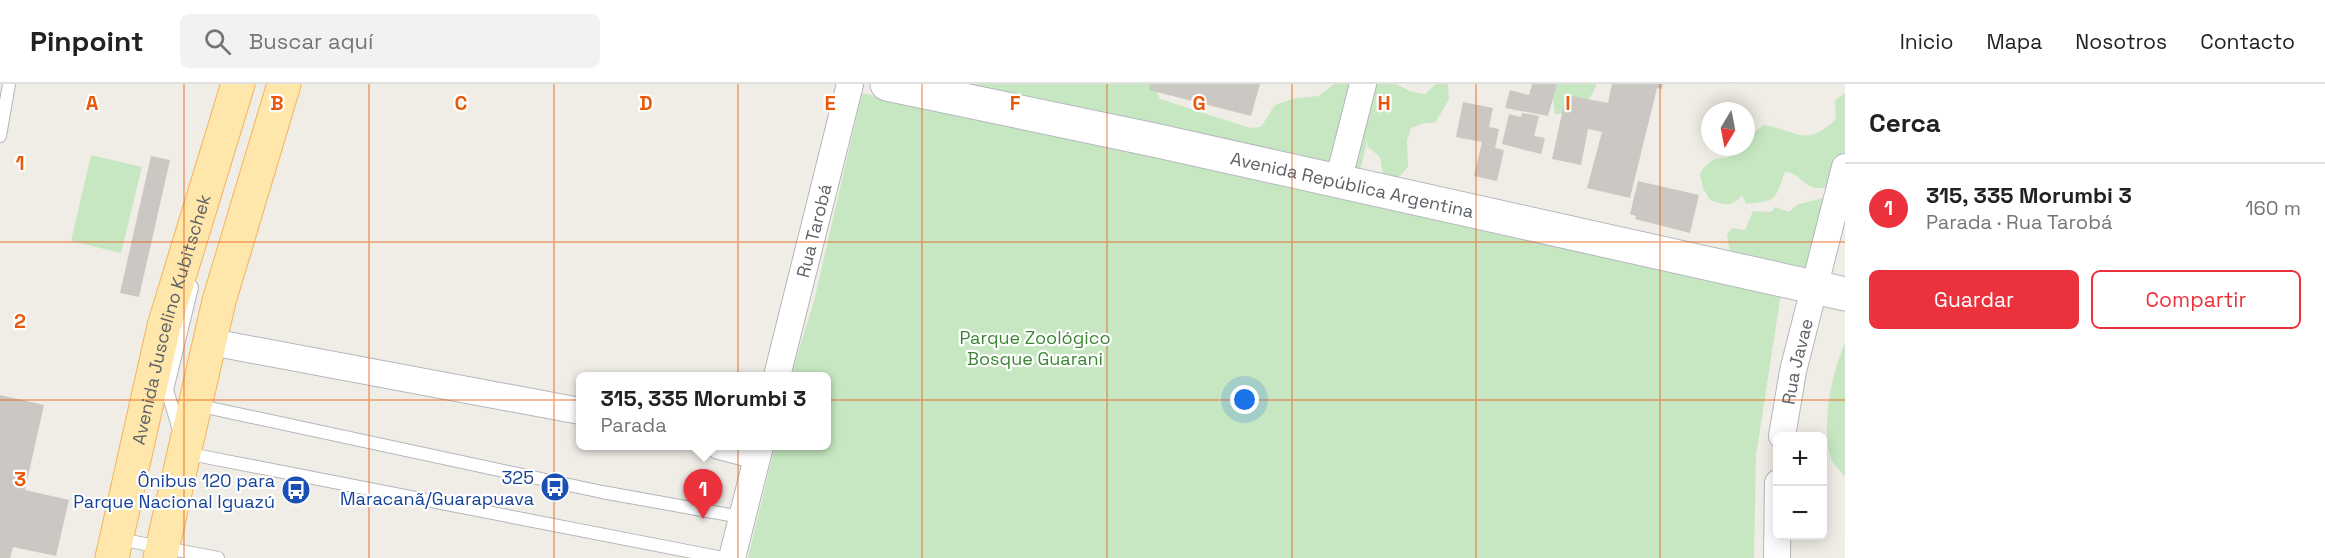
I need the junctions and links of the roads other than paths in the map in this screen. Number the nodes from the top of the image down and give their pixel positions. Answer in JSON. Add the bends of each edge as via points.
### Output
{"nodes":[{"id":1,"x":9,"y":84,"type":"edge"},
{"id":2,"x":238,"y":84,"type":"edge"},
{"id":3,"x":284,"y":84,"type":"edge"},
{"id":4,"x":850,"y":84,"type":"edge"},
{"id":5,"x":887,"y":84,"type":"edge"},
{"id":6,"x":1362,"y":84,"type":"edge"},
{"id":7,"x":0,"y":136,"type":"edge"},
{"id":8,"x":1845,"y":167,"type":"edge"},
{"id":9,"x":1338,"y":182,"type":"junction"},
{"id":10,"x":192,"y":231,"type":"junction"},
{"id":11,"x":1830,"y":291,"type":"edge"},
{"id":12,"x":211,"y":342,"type":"junction"},
{"id":13,"x":778,"y":372,"type":"edge"},
{"id":14,"x":183,"y":402,"type":"junction"},
{"id":15,"x":576,"y":410,"type":"edge"},
{"id":16,"x":1783,"y":432,"type":"edge"},
{"id":17,"x":759,"y":451,"type":"edge"},
{"id":18,"x":185,"y":453,"type":"junction"},
{"id":19,"x":1778,"y":486,"type":"edge"},
{"id":20,"x":741,"y":517,"type":"junction"},
{"id":21,"x":115,"y":548,"type":"edge"},
{"id":22,"x":162,"y":553,"type":"edge"},
{"id":23,"x":218,"y":558,"type":"edge"},
{"id":24,"x":723,"y":558,"type":"edge"},
{"id":25,"x":732,"y":558,"type":"edge"},
{"id":26,"x":1777,"y":558,"type":"edge"}],
"edges":[{"from":1,"to":7,"type":"lane"},
{"from":2,"to":10,"type":"main road","name":"Avenida Juscelino Kubitschek"},
{"from":3,"to":12,"type":"main road","via":[[233,249]]},
{"from":4,"to":13,"type":"street","name":"Rua Tarobá"},
{"from":5,"to":9,"type":"street","name":"Avenida República Argentina"},
{"from":6,"to":9,"type":"street"},
{"from":8,"to":11,"type":"street","name":"Rua Javae"},
{"from":9,"to":11,"type":"street","name":"Avenida República Argentina"},
{"from":10,"to":14,"type":"lane","via":[[196,269],[167,390]]},
{"from":10,"to":21,"type":"main road","name":"Avenida Juscelino Kubitschek","via":[[164,326]]},
{"from":11,"to":16,"type":"street","name":"Rua Javae","via":[[1793,371]]},
{"from":12,"to":14,"type":"main road"},
{"from":12,"to":15,"type":"street"},
{"from":14,"to":18,"type":"main road"},
{"from":14,"to":20,"type":"lane","via":[[602,492]]},
{"from":17,"to":20,"type":"street"},
{"from":18,"to":22,"type":"main road"},
{"from":18,"to":24,"type":"lane"},
{"from":19,"to":26,"type":"street"},
{"from":20,"to":25,"type":"street"},
{"from":21,"to":22,"type":"lane"},
{"from":22,"to":23,"type":"lane"}]}
